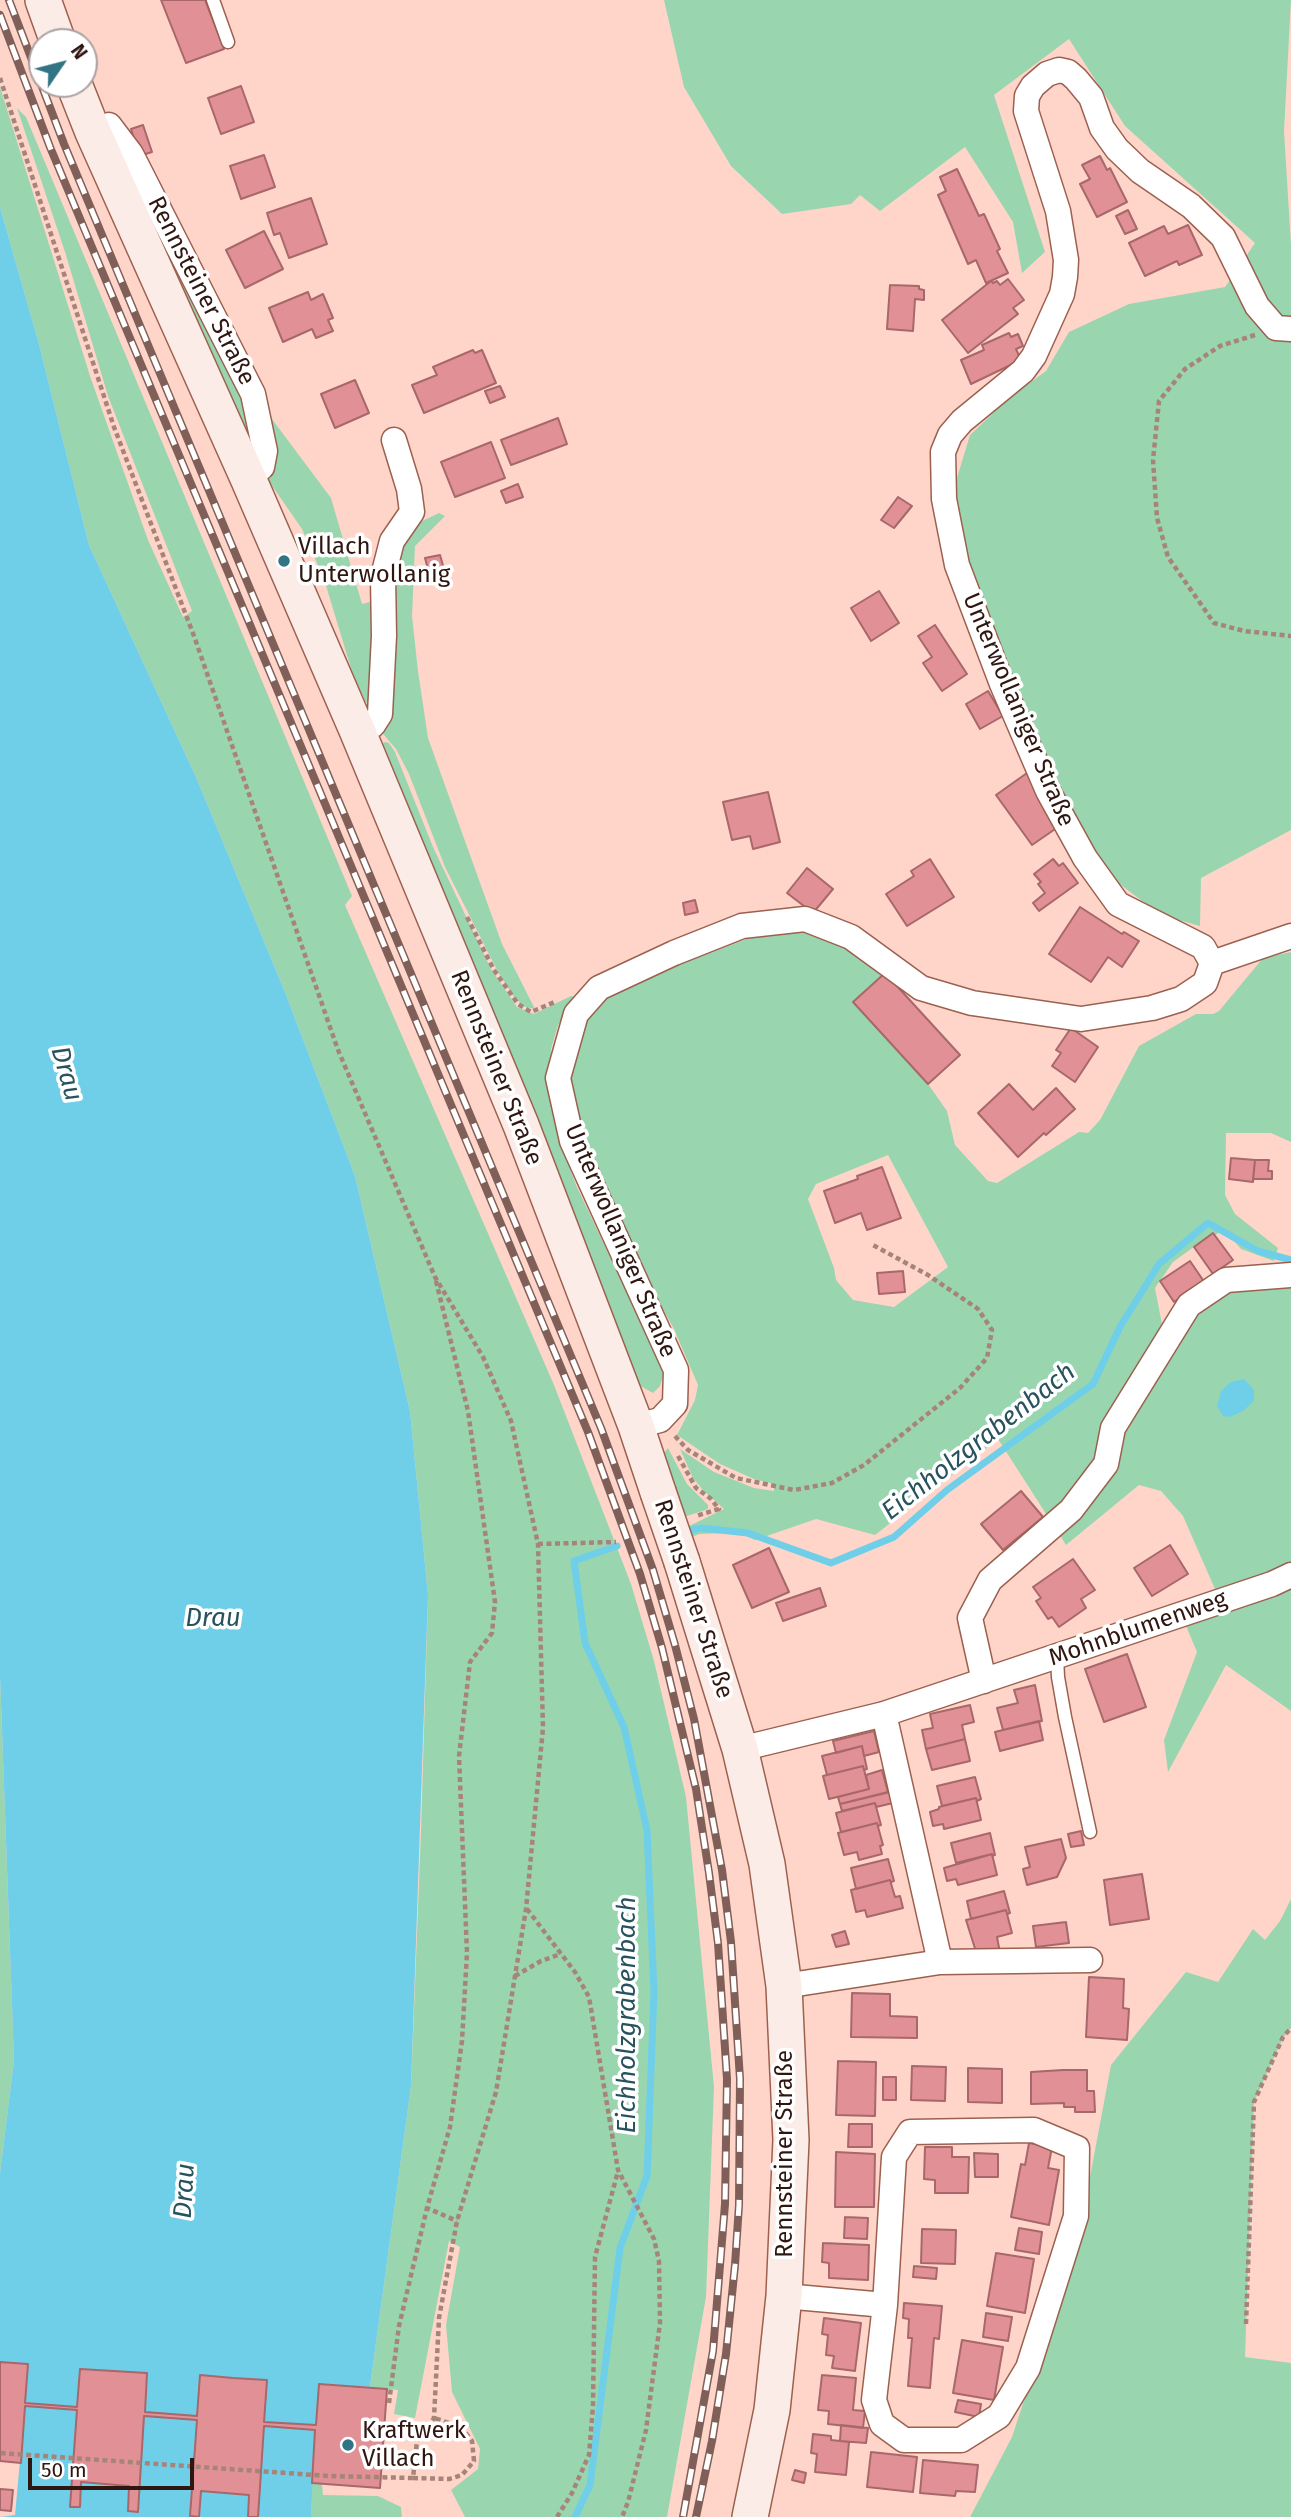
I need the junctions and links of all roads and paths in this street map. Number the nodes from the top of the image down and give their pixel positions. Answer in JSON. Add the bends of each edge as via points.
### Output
{"nodes":[{"id":1,"x":43,"y":0,"type":"edge"},
{"id":2,"x":213,"y":0,"type":"edge"},
{"id":3,"x":53,"y":28,"type":"edge"},
{"id":4,"x":229,"y":42,"type":"dead end"},
{"id":5,"x":0,"y":78,"type":"edge"},
{"id":6,"x":80,"y":98,"type":"edge"},
{"id":7,"x":1284,"y":329,"type":"edge"},
{"id":8,"x":394,"y":440,"type":"dead end"},
{"id":9,"x":1291,"y":636,"type":"edge"},
{"id":10,"x":357,"y":730,"type":"junction"},
{"id":11,"x":465,"y":912,"type":"dead end"},
{"id":12,"x":1291,"y":936,"type":"edge"},
{"id":13,"x":1212,"y":963,"type":"junction"},
{"id":14,"x":591,"y":996,"type":"junction"},
{"id":15,"x":873,"y":1245,"type":"dead end"},
{"id":16,"x":1291,"y":1275,"type":"edge"},
{"id":17,"x":435,"y":1277,"type":"junction"},
{"id":18,"x":648,"y":1423,"type":"junction"},
{"id":19,"x":678,"y":1455,"type":"dead end"},
{"id":20,"x":693,"y":1517,"type":"dead end"},
{"id":21,"x":616,"y":1542,"type":"dead end"},
{"id":22,"x":538,"y":1544,"type":"junction"},
{"id":23,"x":1291,"y":1575,"type":"edge"},
{"id":24,"x":1058,"y":1657,"type":"junction"},
{"id":25,"x":984,"y":1681,"type":"junction"},
{"id":26,"x":884,"y":1714,"type":"junction"},
{"id":27,"x":740,"y":1749,"type":"junction"},
{"id":28,"x":1090,"y":1832,"type":"dead end"},
{"id":29,"x":526,"y":1909,"type":"junction"},
{"id":30,"x":561,"y":1954,"type":"junction"},
{"id":31,"x":1090,"y":1960,"type":"dead end"},
{"id":32,"x":940,"y":1962,"type":"junction"},
{"id":33,"x":515,"y":1976,"type":"junction"},
{"id":34,"x":783,"y":1986,"type":"junction"},
{"id":35,"x":1291,"y":2028,"type":"edge"},
{"id":36,"x":618,"y":2170,"type":"junction"},
{"id":37,"x":427,"y":2208,"type":"junction"},
{"id":38,"x":457,"y":2221,"type":"junction"},
{"id":39,"x":784,"y":2296,"type":"junction"},
{"id":40,"x":885,"y":2305,"type":"junction"},
{"id":41,"x":1246,"y":2324,"type":"dead end"},
{"id":42,"x":389,"y":2403,"type":"dead end"},
{"id":43,"x":434,"y":2418,"type":"junction"},
{"id":44,"x":0,"y":2453,"type":"edge"},
{"id":45,"x":413,"y":2478,"type":"junction"},
{"id":46,"x":557,"y":2517,"type":"edge"},
{"id":47,"x":622,"y":2517,"type":"edge"},
{"id":48,"x":750,"y":2517,"type":"edge"}],
"edges":[{"from":1,"to":3,"type":"main road"},
{"from":2,"to":4,"type":"lane"},
{"from":5,"to":17,"type":"path","via":[[114,427],[194,636],[338,1050]]},
{"from":6,"to":10,"type":"main road","name":"Rennsteiner Straße"},
{"from":7,"to":9,"type":"path","via":[[1220,346],[1185,369],[1159,401],[1153,460],[1157,518],[1168,556],[1214,623]]},
{"from":7,"to":13,"type":"street","name":"Unterwollaniger Straße","via":[[1257,306],[1223,237],[1117,149],[1102,128],[1091,97],[1076,79],[1059,70],[1039,79],[1027,96],[1027,111],[1058,211],[1066,260],[1064,285],[1042,341],[1023,372],[950,435],[943,452],[944,499],[954,552],[1002,684],[1048,791],[1085,858],[1118,904],[1203,947]]},
{"from":8,"to":10,"type":"street","via":[[412,512],[392,541],[383,576],[380,714],[373,725]]},
{"from":10,"to":18,"type":"main road","name":"Rennsteiner Straße"},
{"from":11,"to":14,"type":"path","via":[[494,970],[518,1004],[531,1012],[572,993]]},
{"from":12,"to":13,"type":"street"},
{"from":13,"to":14,"type":"street","name":"Unterwollaniger Straße","via":[[1205,982],[1181,999],[1081,1019],[972,1003],[921,988],[851,937],[805,919],[742,926],[623,975]]},
{"from":14,"to":18,"type":"street","name":"Unterwollaniger Straße","via":[[576,1014],[558,1078],[572,1141],[676,1370],[675,1404]]},
{"from":15,"to":18,"type":"path","via":[[978,1309],[992,1330],[987,1358],[960,1388],[864,1465],[832,1483],[794,1490],[736,1478]]},
{"from":16,"to":25,"type":"street","via":[[1226,1280],[1189,1305],[1113,1428],[1106,1464],[1071,1510],[990,1580],[970,1618]]},
{"from":17,"to":22,"type":"path","via":[[482,1357],[511,1421]]},
{"from":17,"to":37,"type":"path","via":[[468,1411],[495,1602],[492,1633],[470,1662],[459,1756],[467,1953],[462,2042],[450,2127]]},
{"from":18,"to":27,"type":"main road","name":"Rennsteiner Straße","bridge":true,"via":[[658,1492]]},
{"from":19,"to":20,"type":"path","via":[[696,1488],[719,1509]]},
{"from":21,"to":22,"type":"path"},
{"from":22,"to":29,"type":"path","via":[[543,1728]]},
{"from":23,"to":24,"type":"street","name":"Mohnblumenweg"},
{"from":24,"to":25,"type":"street","name":"Mohnblumenweg"},
{"from":24,"to":28,"type":"lane","via":[[1065,1717]]},
{"from":25,"to":26,"type":"street","name":"Mohnblumenweg"},
{"from":26,"to":27,"type":"street","name":"Mohnblumenweg"},
{"from":26,"to":32,"type":"street"},
{"from":27,"to":34,"type":"main road","name":"Rennsteiner Straße","via":[[767,1864]]},
{"from":29,"to":30,"type":"path"},
{"from":29,"to":33,"type":"path"},
{"from":30,"to":33,"type":"path"},
{"from":30,"to":36,"type":"path","via":[[589,1997]]},
{"from":31,"to":32,"type":"street"},
{"from":32,"to":34,"type":"street"},
{"from":33,"to":38,"type":"path","via":[[496,2092]]},
{"from":34,"to":39,"type":"main road","name":"Rennsteiner Straße","via":[[791,2140]]},
{"from":35,"to":41,"type":"path","via":[[1254,2102]]},
{"from":36,"to":46,"type":"path","via":[[595,2257],[589,2455]]},
{"from":36,"to":47,"type":"path","via":[[654,2239],[660,2323],[646,2430]]},
{"from":37,"to":38,"type":"path"},
{"from":37,"to":42,"type":"path","via":[[399,2326]]},
{"from":38,"to":43,"type":"path","via":[[439,2318]]},
{"from":39,"to":40,"type":"street"},
{"from":39,"to":48,"type":"main road","name":"Rennsteiner Straße","via":[[772,2410]]},
{"from":40,"to":40,"type":"street","via":[[894,2157],[910,2132],[1034,2130],[1077,2148],[1076,2216],[1028,2368],[999,2416],[961,2440],[904,2440],[882,2424],[874,2400]]},
{"from":43,"to":45,"type":"path","via":[[417,2441]]},
{"from":43,"to":45,"type":"path","via":[[461,2427],[472,2441],[474,2461],[462,2475],[449,2479]]},
{"from":44,"to":45,"type":"path"}]}
